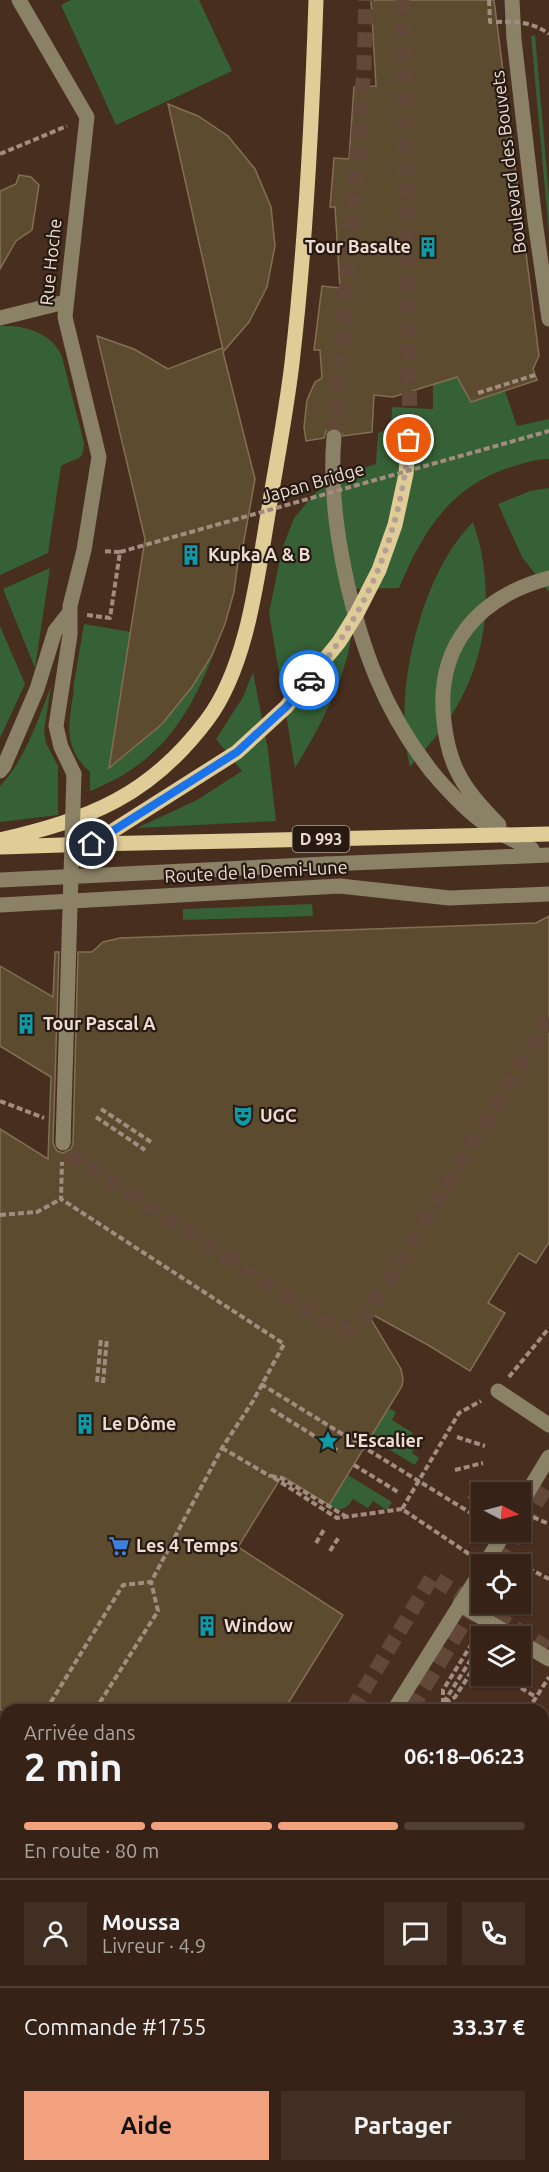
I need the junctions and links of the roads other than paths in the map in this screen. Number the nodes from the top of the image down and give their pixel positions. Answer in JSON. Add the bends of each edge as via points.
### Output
{"nodes":[{"id":1,"x":19,"y":0,"type":"edge"},
{"id":2,"x":316,"y":0,"type":"edge"},
{"id":3,"x":512,"y":0,"type":"edge"},
{"id":4,"x":65,"y":302,"type":"junction"},
{"id":5,"x":0,"y":318,"type":"edge"},
{"id":6,"x":549,"y":319,"type":"edge"},
{"id":7,"x":410,"y":422,"type":"tunnel mouth"},
{"id":8,"x":334,"y":437,"type":"tunnel mouth"},
{"id":9,"x":549,"y":578,"type":"edge"},
{"id":10,"x":70,"y":612,"type":"junction"},
{"id":11,"x":0,"y":771,"type":"edge"},
{"id":12,"x":549,"y":834,"type":"edge"},
{"id":13,"x":0,"y":840,"type":"edge"},
{"id":14,"x":92,"y":844,"type":"junction"},
{"id":15,"x":0,"y":847,"type":"edge"},
{"id":16,"x":532,"y":849,"type":"junction"},
{"id":17,"x":549,"y":855,"type":"edge"},
{"id":18,"x":0,"y":880,"type":"edge"},
{"id":19,"x":549,"y":894,"type":"edge"},
{"id":20,"x":73,"y":901,"type":"junction"},
{"id":21,"x":0,"y":905,"type":"edge"},
{"id":22,"x":71,"y":952,"type":"dead end"},
{"id":23,"x":63,"y":1143,"type":"tunnel mouth"},
{"id":24,"x":498,"y":1391,"type":"road end"},
{"id":25,"x":549,"y":1425,"type":"edge"},
{"id":26,"x":549,"y":1457,"type":"edge"},
{"id":27,"x":531,"y":1487,"type":"edge"},
{"id":28,"x":471,"y":1584,"type":"tunnel mouth"},
{"id":29,"x":460,"y":1605,"type":"junction"},
{"id":30,"x":495,"y":1626,"type":"edge"},
{"id":31,"x":531,"y":1648,"type":"edge"},
{"id":32,"x":549,"y":1659,"type":"edge"},
{"id":33,"x":398,"y":1704,"type":"edge"}],
"edges":[{"from":1,"to":4,"type":"street","name":"Rue Hoche","via":[[87,117]]},
{"from":2,"to":13,"type":"main road","via":[[309,165],[292,365],[260,562],[232,678],[208,719],[166,767],[147,782],[111,804],[48,828]]},
{"from":3,"to":6,"type":"street","name":"Boulevard des Bouvets"},
{"from":4,"to":5,"type":"street"},
{"from":4,"to":10,"type":"street","name":"Rue Hoche","via":[[64,317],[99,457]]},
{"from":7,"to":14,"type":"main road","bridge":true,"via":[[406,474],[383,559],[357,613],[326,659],[286,707],[237,752]]},
{"from":8,"to":16,"type":"street","via":[[339,542],[360,634],[392,713],[412,746],[460,803],[486,825]]},
{"from":9,"to":16,"type":"street","via":[[521,586],[494,601],[473,620],[448,662],[442,692],[449,751],[457,771],[480,805],[513,837]]},
{"from":10,"to":11,"type":"street","name":"Rue Hoche","via":[[55,631],[37,689]]},
{"from":10,"to":23,"type":"street","name":"Rue Hoche","bridge":true,"via":[[56,726],[74,774]]},
{"from":12,"to":14,"type":"main road","number":"D 993","bridge":true},
{"from":14,"to":15,"type":"main road","number":"D 993"},
{"from":16,"to":17,"type":"street"},
{"from":17,"to":18,"type":"street","bridge":true},
{"from":19,"to":20,"type":"street","name":"Route de la Demi-Lune","via":[[448,898],[340,886]]},
{"from":20,"to":21,"type":"street","name":"Route de la Demi-Lune"},
{"from":20,"to":22,"type":"street"},
{"from":24,"to":25,"type":"street"},
{"from":26,"to":27,"type":"street"},
{"from":28,"to":29,"type":"street"},
{"from":29,"to":30,"type":"street"},
{"from":29,"to":33,"type":"street"},
{"from":31,"to":32,"type":"street"}]}
